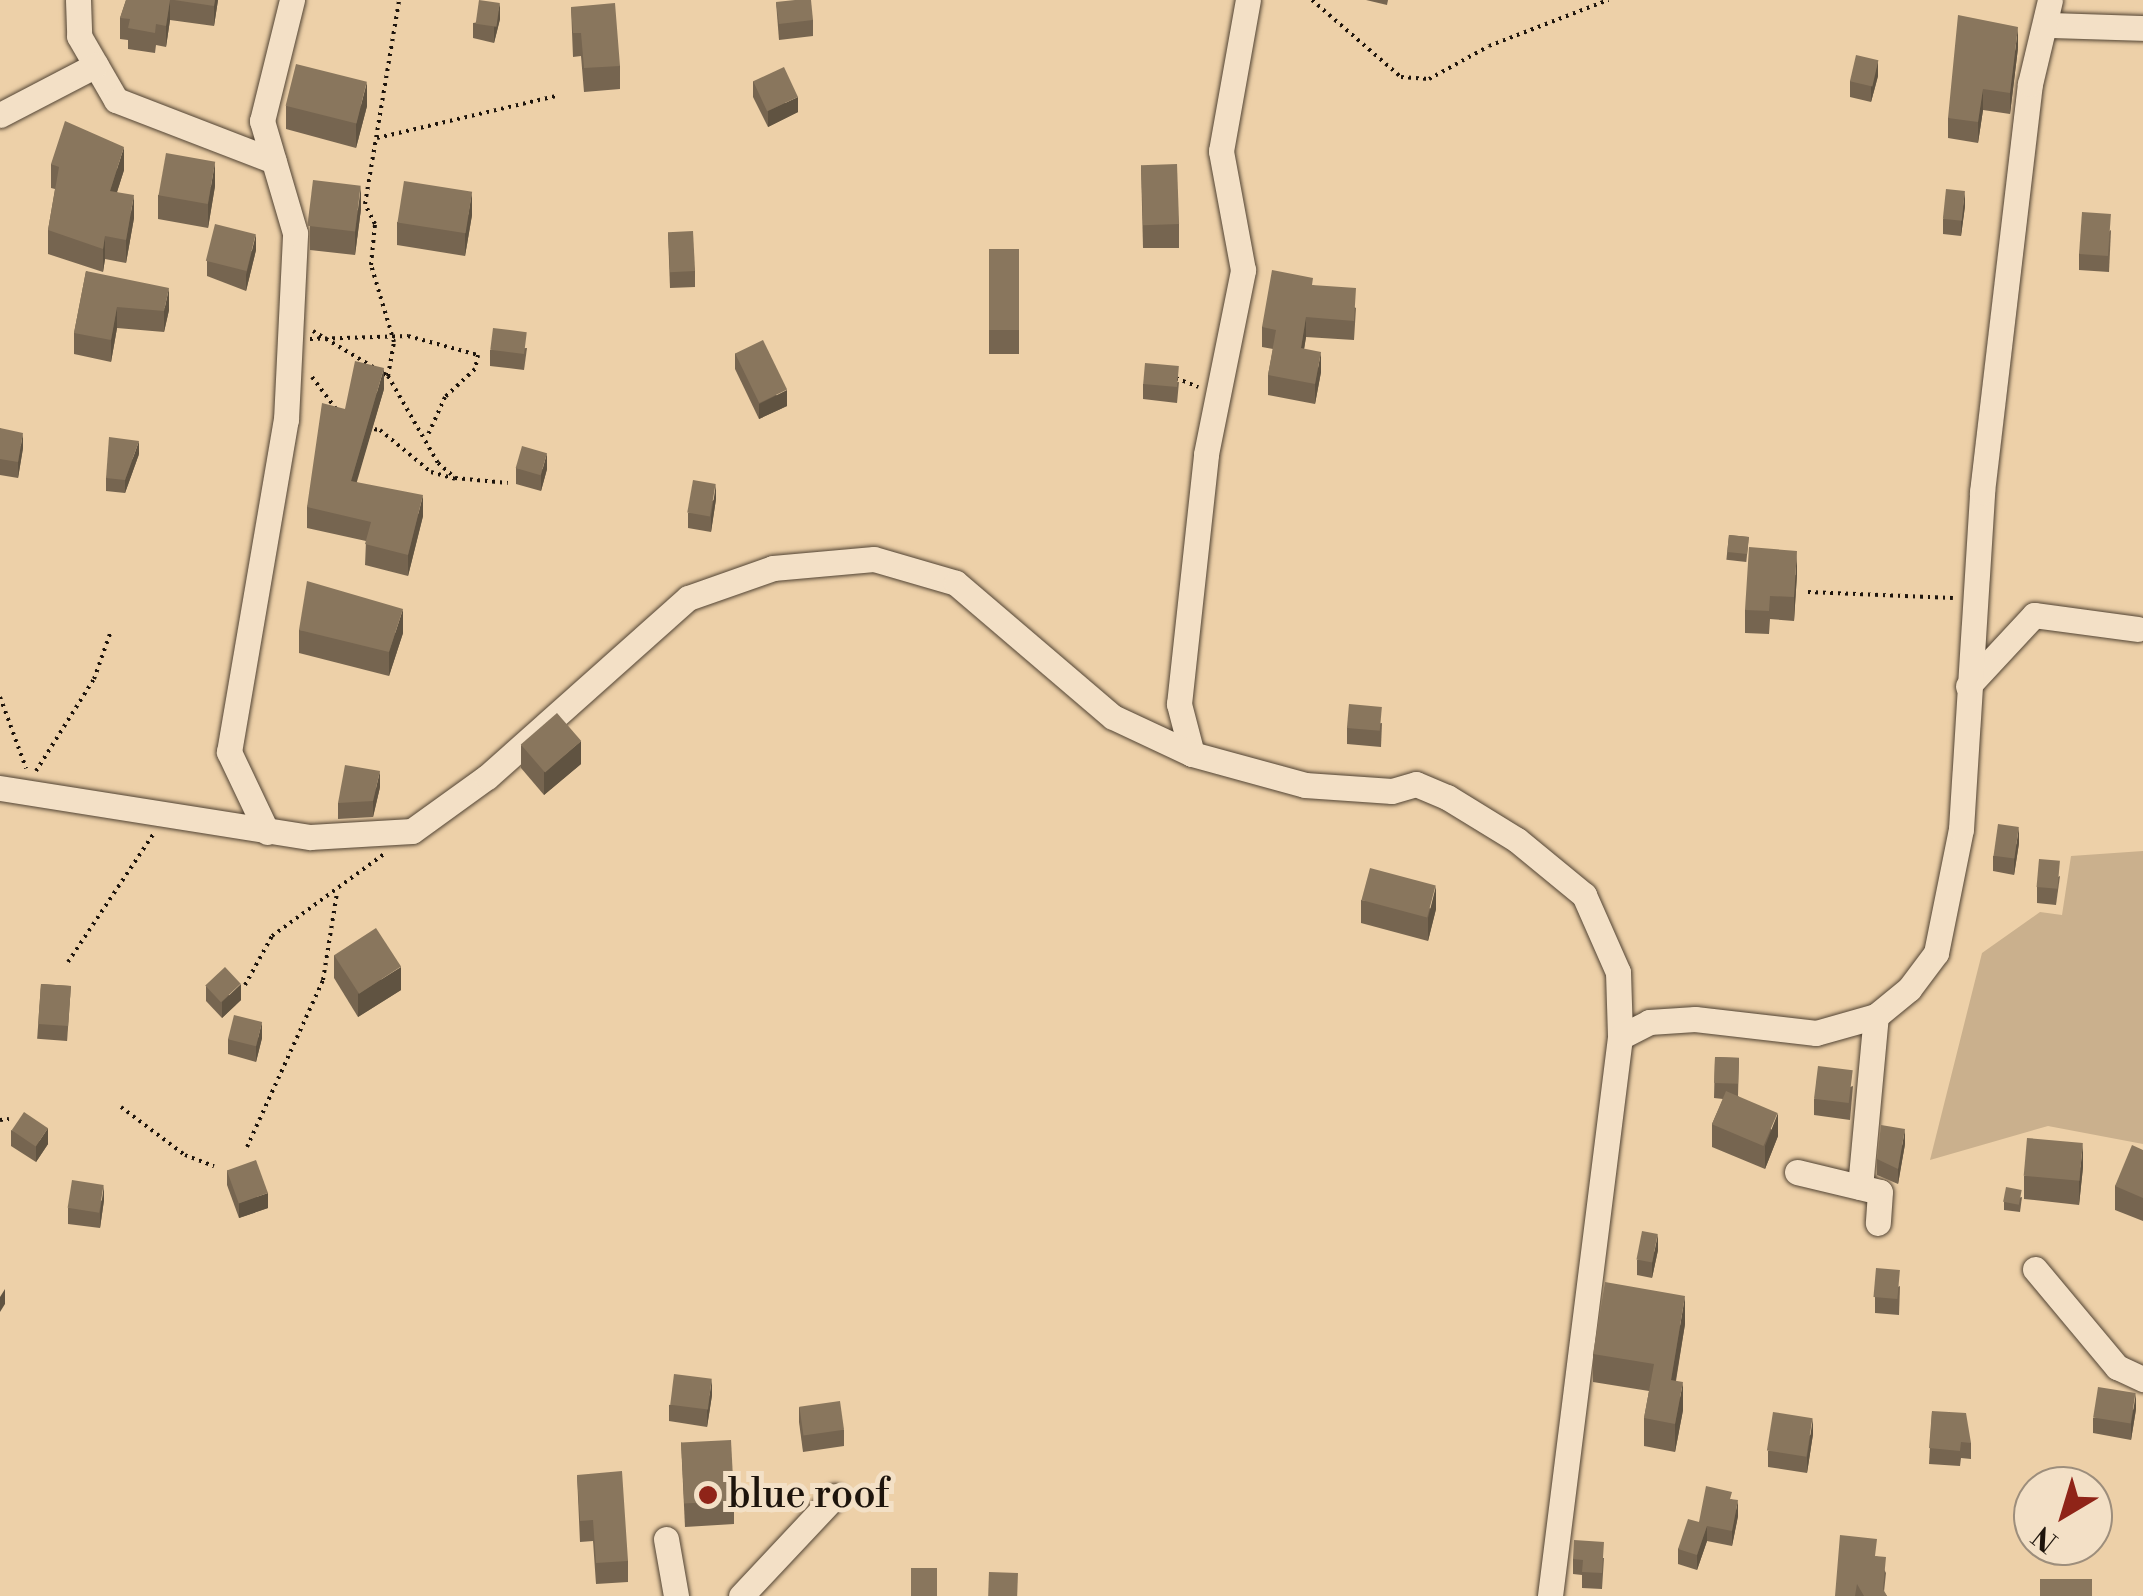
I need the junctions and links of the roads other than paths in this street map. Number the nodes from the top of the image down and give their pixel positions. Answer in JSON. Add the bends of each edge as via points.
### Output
{"nodes":[{"id":1,"x":78,"y":0,"type":"edge"},
{"id":2,"x":292,"y":0,"type":"edge"},
{"id":3,"x":1248,"y":0,"type":"edge"},
{"id":4,"x":2049,"y":13,"type":"edge"},
{"id":5,"x":2143,"y":28,"type":"edge"},
{"id":6,"x":96,"y":65,"type":"junction"},
{"id":7,"x":0,"y":114,"type":"edge"},
{"id":8,"x":274,"y":161,"type":"junction"},
{"id":9,"x":2138,"y":629,"type":"dead end"},
{"id":10,"x":1968,"y":686,"type":"junction"},
{"id":11,"x":1192,"y":754,"type":"junction"},
{"id":12,"x":0,"y":788,"type":"edge"},
{"id":13,"x":267,"y":832,"type":"junction"},
{"id":14,"x":1876,"y":1016,"type":"junction"},
{"id":15,"x":1620,"y":1037,"type":"junction"},
{"id":16,"x":1797,"y":1172,"type":"dead end"},
{"id":17,"x":1860,"y":1188,"type":"junction"},
{"id":18,"x":1878,"y":1222,"type":"dead end"},
{"id":19,"x":2035,"y":1269,"type":"dead end"},
{"id":20,"x":2143,"y":1378,"type":"edge"},
{"id":21,"x":836,"y":1496,"type":"dead end"},
{"id":22,"x":666,"y":1539,"type":"dead end"},
{"id":23,"x":676,"y":1596,"type":"edge"},
{"id":24,"x":741,"y":1596,"type":"edge"},
{"id":25,"x":1550,"y":1596,"type":"edge"}],
"edges":[{"from":1,"to":6,"type":"street","via":[[79,36]]},
{"from":2,"to":8,"type":"street","via":[[262,121]]},
{"from":3,"to":11,"type":"street","via":[[1221,151],[1243,270],[1206,454],[1179,704]]},
{"from":4,"to":5,"type":"street"},
{"from":4,"to":10,"type":"street","via":[[2030,84],[1982,492]]},
{"from":6,"to":7,"type":"street"},
{"from":6,"to":8,"type":"street","via":[[116,100]]},
{"from":8,"to":13,"type":"street","via":[[295,233],[286,420],[228,752]]},
{"from":9,"to":10,"type":"street","via":[[2034,615]]},
{"from":10,"to":14,"type":"street","via":[[1961,828],[1948,911],[1936,952],[1909,989]]},
{"from":11,"to":13,"type":"street","via":[[1113,716],[956,583],[874,559],[773,568],[688,598],[486,777],[412,831],[310,837]]},
{"from":11,"to":15,"type":"street","via":[[1305,784],[1392,792],[1416,784],[1517,840],[1584,895],[1618,972]]},
{"from":12,"to":13,"type":"street"},
{"from":14,"to":15,"type":"street","via":[[1816,1033],[1752,1022],[1650,1022]]},
{"from":14,"to":17,"type":"street"},
{"from":15,"to":25,"type":"street"},
{"from":16,"to":17,"type":"street"},
{"from":17,"to":18,"type":"street","via":[[1880,1192]]},
{"from":19,"to":20,"type":"street","via":[[2117,1367]]},
{"from":21,"to":24,"type":"street"},
{"from":22,"to":23,"type":"street"}]}
